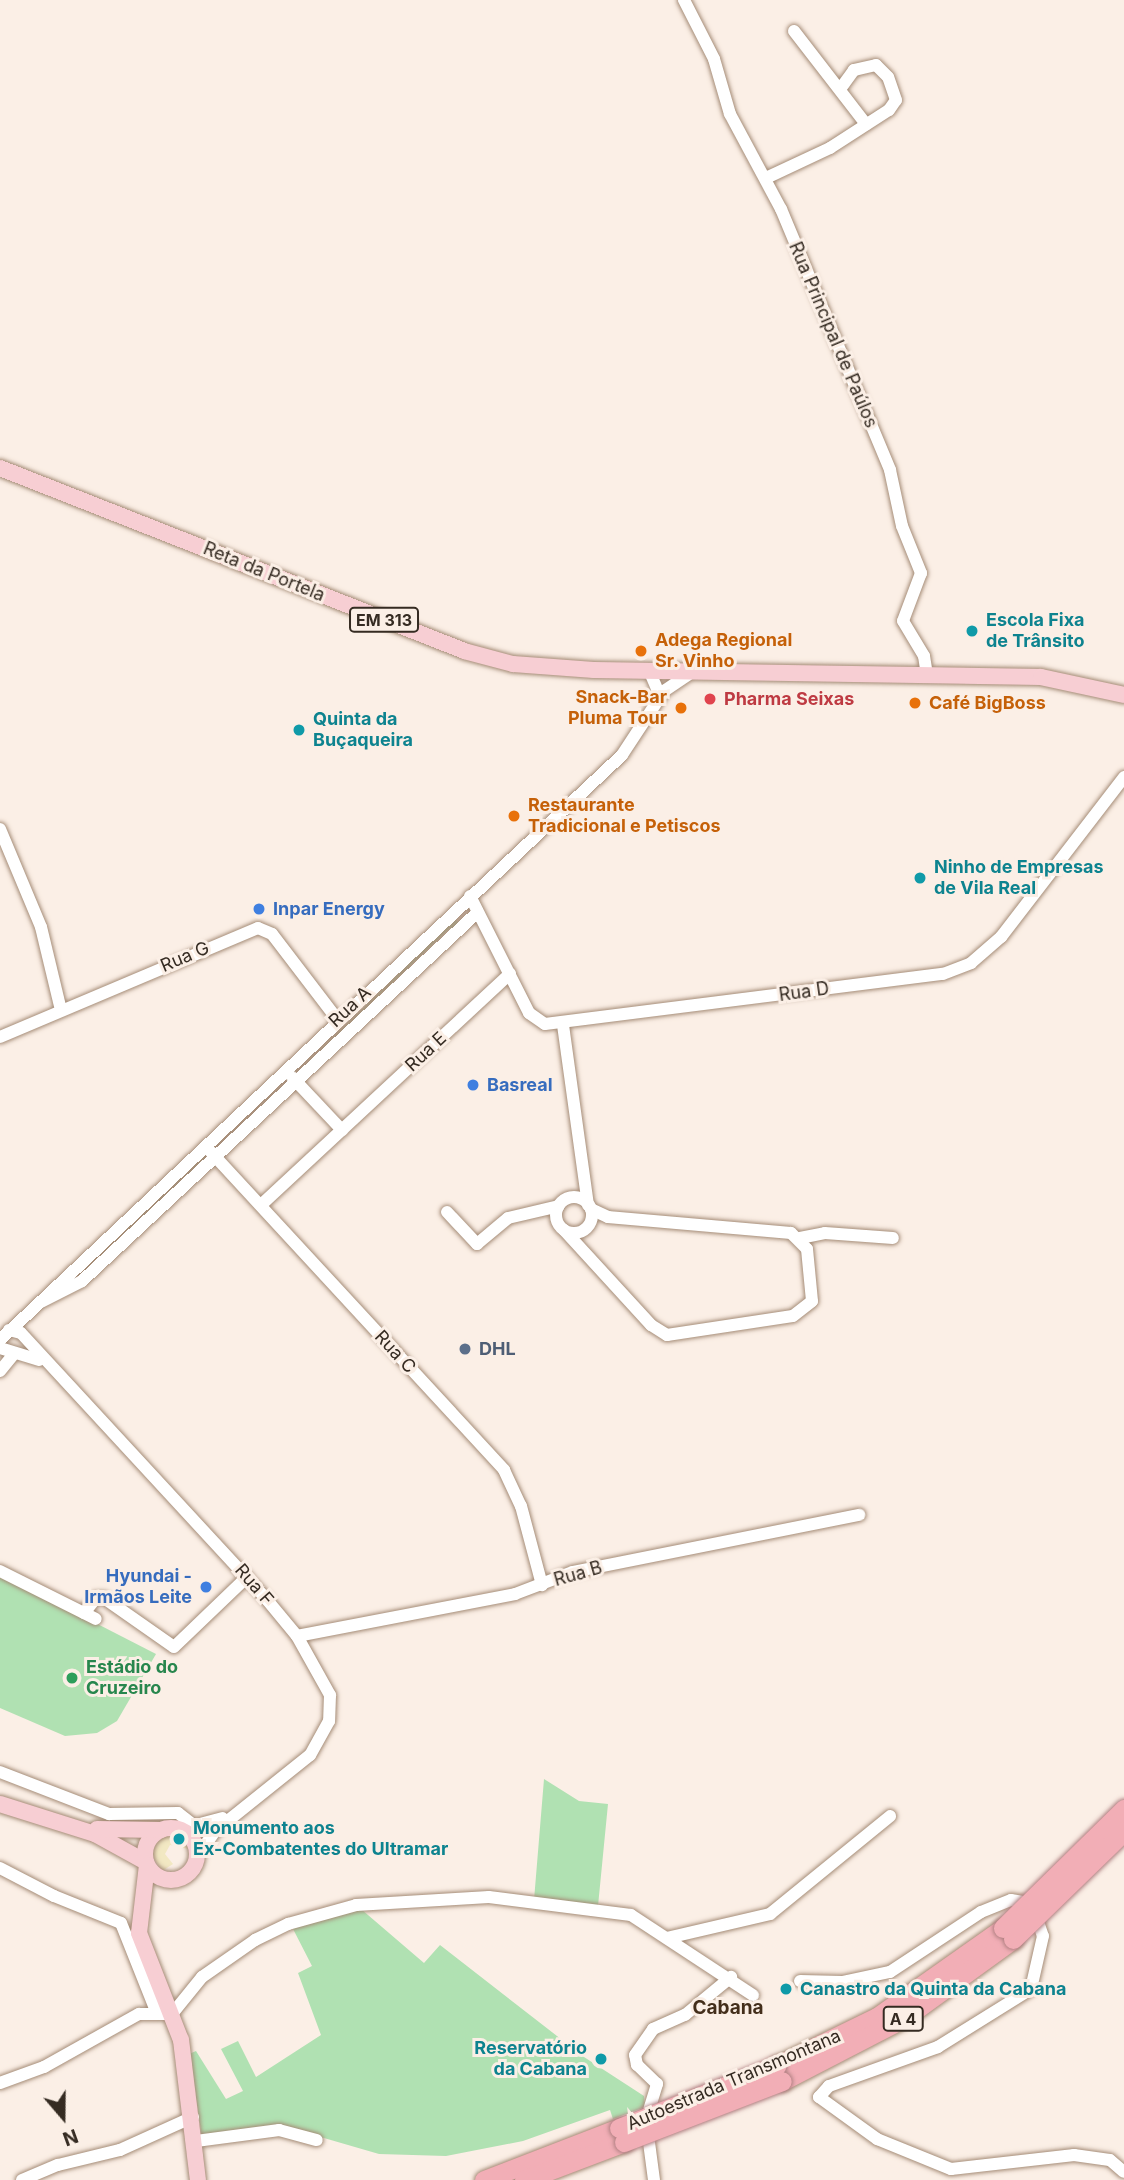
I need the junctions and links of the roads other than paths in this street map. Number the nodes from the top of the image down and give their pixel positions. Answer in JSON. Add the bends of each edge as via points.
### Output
{"nodes":[{"id":1,"x":684,"y":0,"type":"edge"},
{"id":2,"x":794,"y":30,"type":"dead end"},
{"id":3,"x":841,"y":89,"type":"junction"},
{"id":4,"x":866,"y":124,"type":"junction"},
{"id":5,"x":766,"y":178,"type":"junction"},
{"id":6,"x":0,"y":468,"type":"edge"},
{"id":7,"x":649,"y":670,"type":"junction"},
{"id":8,"x":666,"y":671,"type":"junction"},
{"id":9,"x":695,"y":672,"type":"junction"},
{"id":10,"x":927,"y":675,"type":"junction"},
{"id":11,"x":661,"y":691,"type":"junction"},
{"id":12,"x":1105,"y":692,"type":"junction"},
{"id":13,"x":1124,"y":695,"type":"edge"},
{"id":14,"x":1124,"y":707,"type":"edge"},
{"id":15,"x":1124,"y":776,"type":"edge"},
{"id":16,"x":0,"y":829,"type":"edge"},
{"id":17,"x":470,"y":896,"type":"junction"},
{"id":18,"x":478,"y":912,"type":"junction"},
{"id":19,"x":510,"y":974,"type":"junction"},
{"id":20,"x":61,"y":1010,"type":"junction"},
{"id":21,"x":337,"y":1019,"type":"junction"},
{"id":22,"x":563,"y":1025,"type":"junction"},
{"id":23,"x":0,"y":1037,"type":"edge"},
{"id":24,"x":285,"y":1069,"type":"junction"},
{"id":25,"x":296,"y":1081,"type":"junction"},
{"id":26,"x":342,"y":1130,"type":"junction"},
{"id":27,"x":204,"y":1144,"type":"junction"},
{"id":28,"x":215,"y":1156,"type":"junction"},
{"id":29,"x":580,"y":1170,"type":"junction"},
{"id":30,"x":564,"y":1202,"type":"junction"},
{"id":31,"x":261,"y":1205,"type":"junction"},
{"id":32,"x":589,"y":1207,"type":"junction"},
{"id":33,"x":447,"y":1212,"type":"dead end"},
{"id":34,"x":539,"y":1213,"type":"junction"},
{"id":35,"x":608,"y":1217,"type":"junction"},
{"id":36,"x":561,"y":1226,"type":"junction"},
{"id":37,"x":587,"y":1227,"type":"junction"},
{"id":38,"x":800,"y":1238,"type":"junction"},
{"id":39,"x":893,"y":1238,"type":"dead end"},
{"id":40,"x":581,"y":1249,"type":"junction"},
{"id":41,"x":41,"y":1303,"type":"junction"},
{"id":42,"x":24,"y":1338,"type":"junction"},
{"id":43,"x":4,"y":1346,"type":"edge"},
{"id":44,"x":51,"y":1368,"type":"junction"},
{"id":45,"x":0,"y":1371,"type":"edge"},
{"id":46,"x":859,"y":1515,"type":"dead end"},
{"id":47,"x":0,"y":1571,"type":"edge"},
{"id":48,"x":247,"y":1577,"type":"junction"},
{"id":49,"x":542,"y":1585,"type":"junction"},
{"id":50,"x":84,"y":1612,"type":"junction"},
{"id":51,"x":96,"y":1619,"type":"dead end"},
{"id":52,"x":297,"y":1636,"type":"junction"},
{"id":53,"x":0,"y":1772,"type":"edge"},
{"id":54,"x":0,"y":1804,"type":"edge"},
{"id":55,"x":1124,"y":1809,"type":"edge"},
{"id":56,"x":233,"y":1814,"type":"junction"},
{"id":57,"x":890,"y":1816,"type":"dead end"},
{"id":58,"x":74,"y":1827,"type":"junction"},
{"id":59,"x":189,"y":1829,"type":"junction"},
{"id":60,"x":161,"y":1830,"type":"junction"},
{"id":61,"x":1124,"y":1831,"type":"edge"},
{"id":62,"x":197,"y":1857,"type":"junction"},
{"id":63,"x":147,"y":1863,"type":"junction"},
{"id":64,"x":0,"y":1868,"type":"edge"},
{"id":65,"x":172,"y":1880,"type":"junction"},
{"id":66,"x":143,"y":1905,"type":"junction"},
{"id":67,"x":1008,"y":1933,"type":"junction"},
{"id":68,"x":664,"y":1935,"type":"junction"},
{"id":69,"x":731,"y":1977,"type":"junction"},
{"id":70,"x":800,"y":1981,"type":"dead end"},
{"id":71,"x":753,"y":1995,"type":"dead end"},
{"id":72,"x":156,"y":2011,"type":"junction"},
{"id":73,"x":172,"y":2014,"type":"junction"},
{"id":74,"x":0,"y":2083,"type":"edge"},
{"id":75,"x":193,"y":2116,"type":"junction"},
{"id":76,"x":621,"y":2135,"type":"junction"},
{"id":77,"x":317,"y":2140,"type":"dead end"},
{"id":78,"x":196,"y":2141,"type":"junction"},
{"id":79,"x":1124,"y":2172,"type":"edge"},
{"id":80,"x":22,"y":2180,"type":"edge"},
{"id":81,"x":198,"y":2180,"type":"edge"},
{"id":82,"x":484,"y":2180,"type":"edge"},
{"id":83,"x":524,"y":2180,"type":"edge"},
{"id":84,"x":654,"y":2180,"type":"edge"}],
"edges":[{"from":1,"to":5,"type":"street","name":"Rua Principal de Paúlos","via":[[714,59],[730,114]]},
{"from":2,"to":3,"type":"street"},
{"from":3,"to":4,"type":"street"},
{"from":3,"to":4,"type":"street","via":[[851,72],[868,64],[880,67],[888,77],[896,100]]},
{"from":4,"to":5,"type":"street","via":[[815,156]]},
{"from":5,"to":10,"type":"street","name":"Rua Principal de Paúlos","via":[[890,470],[903,529],[921,573],[903,621],[925,659]]},
{"from":6,"to":7,"type":"main road","name":"Reta da Portela","number":"EM 313","via":[[472,654],[536,667]]},
{"from":7,"to":8,"type":"main road","name":"Reta da Portela","number":"EM 313"},
{"from":7,"to":11,"type":"street"},
{"from":8,"to":9,"type":"main road","name":"Reta da Portela","number":"EM 313"},
{"from":8,"to":11,"type":"street"},
{"from":9,"to":10,"type":"main road","number":"EM 313"},
{"from":9,"to":11,"type":"street"},
{"from":10,"to":12,"type":"main road","number":"EM 313","via":[[1048,677]]},
{"from":11,"to":17,"type":"street","name":"Rua A","via":[[622,755]]},
{"from":12,"to":13,"type":"main road","number":"EM 313"},
{"from":12,"to":14,"type":"main road","number":"EM 313"},
{"from":15,"to":22,"type":"street","name":"Rua D","via":[[1005,933],[965,966],[943,974]]},
{"from":16,"to":20,"type":"street","via":[[41,926]]},
{"from":17,"to":18,"type":"street","name":"Rua D"},
{"from":17,"to":21,"type":"street","name":"Rua A"},
{"from":18,"to":19,"type":"street","name":"Rua D"},
{"from":18,"to":25,"type":"street"},
{"from":19,"to":22,"type":"street","name":"Rua D","via":[[536,1020]]},
{"from":19,"to":26,"type":"street","name":"Rua E"},
{"from":20,"to":21,"type":"street","name":"Rua G","via":[[258,928],[272,934]]},
{"from":20,"to":23,"type":"street","name":"Rua G"},
{"from":21,"to":24,"type":"street","name":"Rua A"},
{"from":22,"to":29,"type":"street"},
{"from":24,"to":25,"type":"street"},
{"from":24,"to":27,"type":"street","name":"Rua A"},
{"from":25,"to":26,"type":"street"},
{"from":25,"to":28,"type":"street"},
{"from":26,"to":31,"type":"street","name":"Rua E"},
{"from":27,"to":28,"type":"street","name":"Rua C"},
{"from":27,"to":41,"type":"street","name":"Rua A"},
{"from":28,"to":31,"type":"street","name":"Rua C"},
{"from":28,"to":41,"type":"street","via":[[82,1281]]},
{"from":29,"to":30,"type":"street"},
{"from":29,"to":32,"type":"street"},
{"from":30,"to":32,"type":"street"},
{"from":30,"to":34,"type":"street"},
{"from":30,"to":36,"type":"street"},
{"from":31,"to":49,"type":"street","name":"Rua C","via":[[504,1470],[521,1506]]},
{"from":32,"to":35,"type":"street"},
{"from":32,"to":37,"type":"street"},
{"from":33,"to":34,"type":"street","via":[[477,1244],[508,1218]]},
{"from":34,"to":36,"type":"street"},
{"from":35,"to":37,"type":"street"},
{"from":35,"to":38,"type":"street","via":[[780,1231]]},
{"from":36,"to":37,"type":"street"},
{"from":36,"to":40,"type":"street"},
{"from":37,"to":40,"type":"street"},
{"from":38,"to":39,"type":"street","via":[[825,1233]]},
{"from":38,"to":40,"type":"street","via":[[807,1249],[814,1291],[805,1311],[675,1335],[654,1327]]},
{"from":41,"to":42,"type":"street"},
{"from":41,"to":43,"type":"street"},
{"from":42,"to":43,"type":"street"},
{"from":42,"to":44,"type":"street","name":"Rua F"},
{"from":43,"to":44,"type":"street"},
{"from":43,"to":45,"type":"street"},
{"from":44,"to":48,"type":"street","name":"Rua F"},
{"from":46,"to":49,"type":"street","name":"Rua B","via":[[580,1571]]},
{"from":47,"to":50,"type":"street"},
{"from":48,"to":50,"type":"street","via":[[174,1647],[104,1598],[96,1598]]},
{"from":48,"to":52,"type":"street","name":"Rua F"},
{"from":49,"to":52,"type":"street","name":"Rua B"},
{"from":50,"to":51,"type":"street"},
{"from":52,"to":56,"type":"street","name":"Rua F","via":[[330,1695],[326,1730],[295,1770]]},
{"from":53,"to":59,"type":"street","via":[[110,1814],[178,1813]]},
{"from":54,"to":58,"type":"main road"},
{"from":55,"to":67,"type":"highway","name":"Autoestrada Transmontana","number":"A 4","bridge":true},
{"from":56,"to":59,"type":"street"},
{"from":56,"to":62,"type":"street","via":[[208,1837]]},
{"from":57,"to":68,"type":"street","via":[[769,1914]]},
{"from":58,"to":60,"type":"main road","via":[[135,1833]]},
{"from":58,"to":63,"type":"main road","via":[[125,1846]]},
{"from":59,"to":60,"type":"main road"},
{"from":59,"to":62,"type":"main road"},
{"from":60,"to":63,"type":"main road","via":[[149,1842]]},
{"from":61,"to":67,"type":"highway","name":"Autoestrada Transmontana","number":"A 4","bridge":true},
{"from":62,"to":65,"type":"main road","via":[[186,1876]]},
{"from":63,"to":65,"type":"main road","via":[[157,1876]]},
{"from":63,"to":66,"type":"main road"},
{"from":64,"to":72,"type":"street","via":[[121,1923]]},
{"from":65,"to":66,"type":"main road"},
{"from":66,"to":73,"type":"main road","via":[[140,1940]]},
{"from":67,"to":76,"type":"highway","name":"Autoestrada Transmontana","number":"A 4","bridge":true,"via":[[779,2073]]},
{"from":68,"to":69,"type":"street","via":[[678,1949]]},
{"from":68,"to":73,"type":"street","via":[[626,1913],[492,1898],[353,1905],[288,1924],[255,1940],[202,1977]]},
{"from":69,"to":71,"type":"street"},
{"from":69,"to":84,"type":"street","via":[[685,2015],[653,2029],[635,2056],[638,2067],[657,2084],[646,2120]]},
{"from":70,"to":79,"type":"street","via":[[842,1982],[890,1972],[981,1912],[1020,1900],[1035,1916],[1042,1941],[1031,1989],[938,2047],[819,2093],[827,2107],[891,2146],[951,2169],[1074,2155],[1110,2160]]},
{"from":72,"to":73,"type":"street"},
{"from":72,"to":74,"type":"street","via":[[139,2014],[44,2067]]},
{"from":73,"to":75,"type":"main road","via":[[184,2052]]},
{"from":75,"to":78,"type":"main road"},
{"from":75,"to":80,"type":"street","via":[[120,2150],[58,2165]]},
{"from":76,"to":82,"type":"highway","name":"Autoestrada Transmontana","number":"A 4"},
{"from":76,"to":83,"type":"highway","name":"Autoestrada Transmontana","number":"A 4"},
{"from":77,"to":78,"type":"street","via":[[275,2130]]},
{"from":78,"to":81,"type":"main road"}]}
